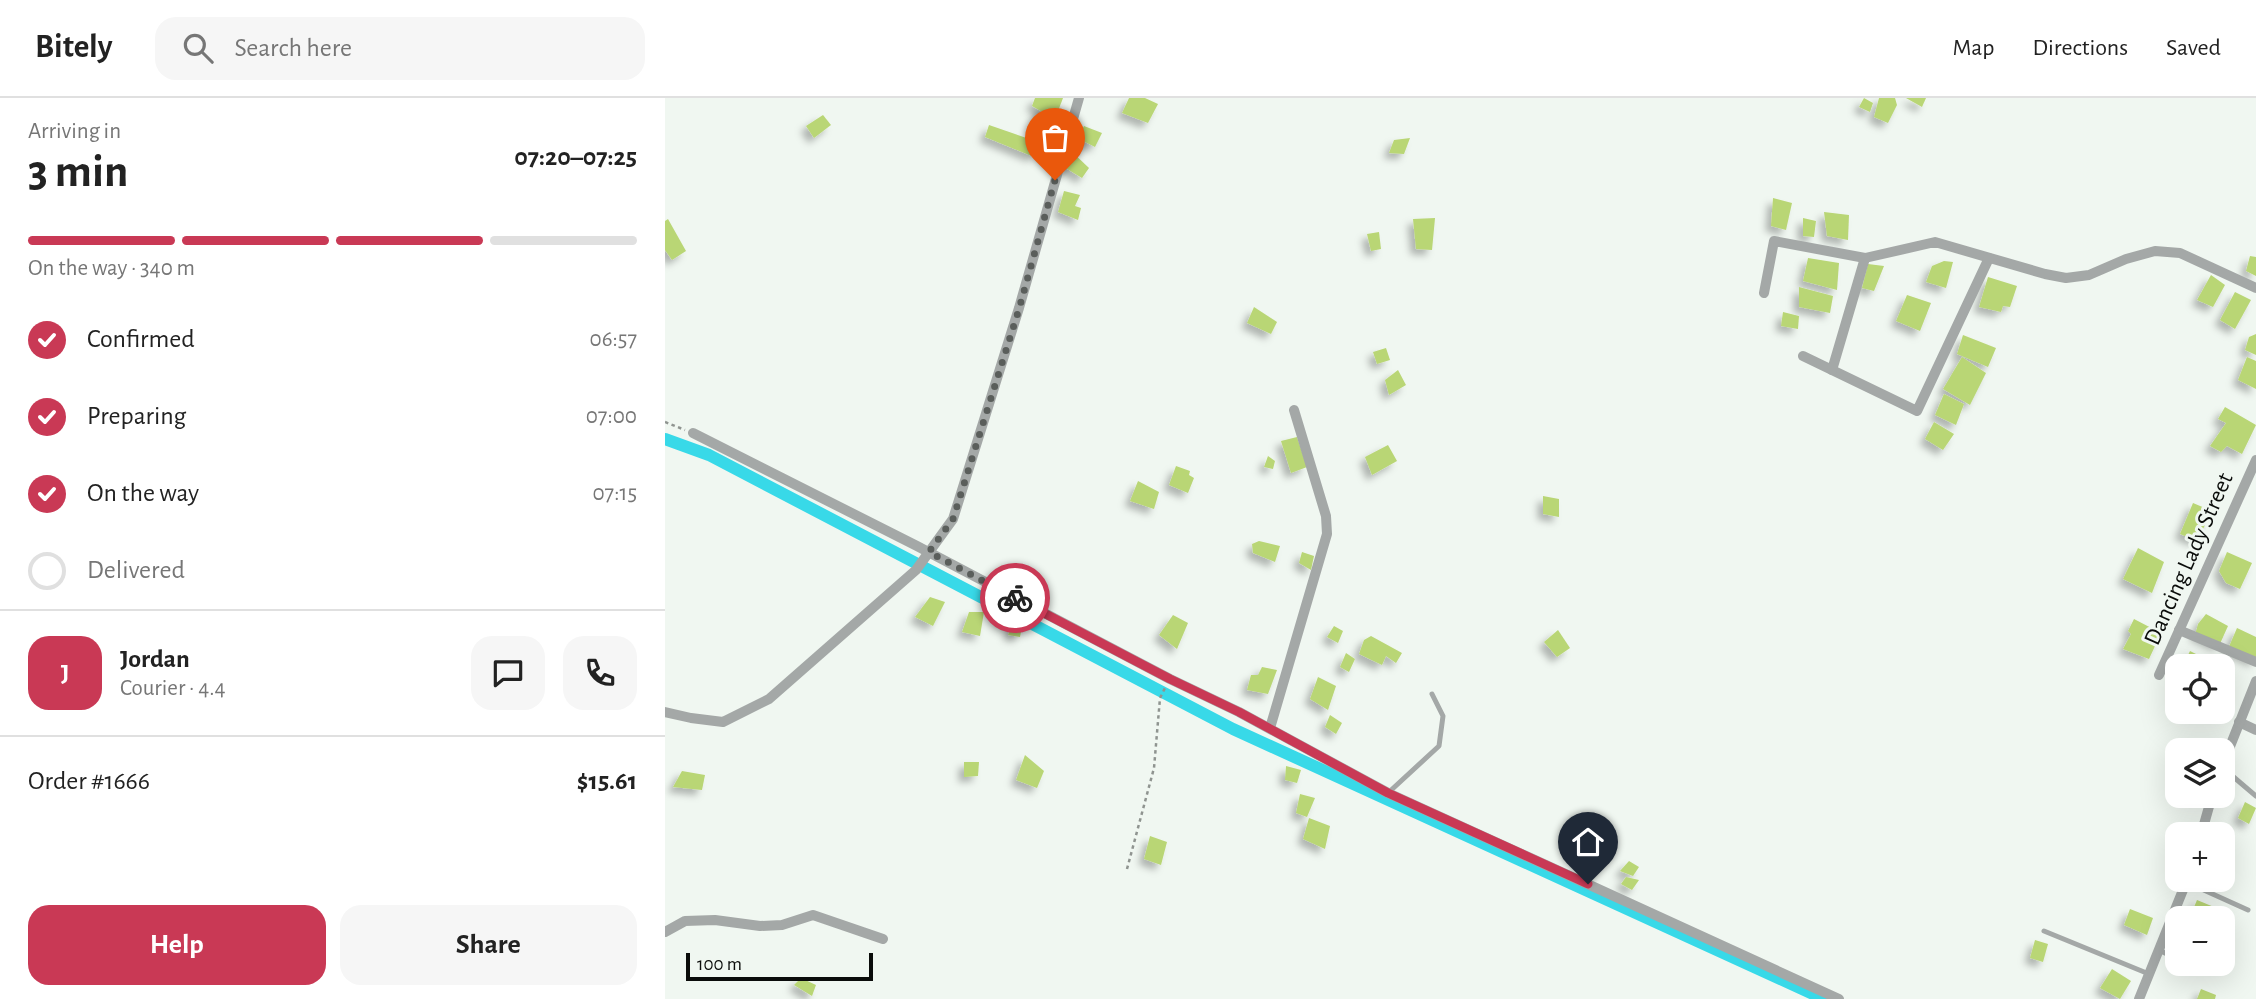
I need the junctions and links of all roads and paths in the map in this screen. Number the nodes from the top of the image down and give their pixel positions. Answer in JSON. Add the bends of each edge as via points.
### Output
{"nodes":[{"id":1,"x":1079,"y":98,"type":"edge"},
{"id":2,"x":1989,"y":257,"type":"junction"},
{"id":3,"x":1865,"y":258,"type":"junction"},
{"id":4,"x":2256,"y":288,"type":"edge"},
{"id":5,"x":1764,"y":293,"type":"dead end"},
{"id":6,"x":1803,"y":356,"type":"dead end"},
{"id":7,"x":1832,"y":370,"type":"junction"},
{"id":8,"x":1294,"y":410,"type":"dead end"},
{"id":9,"x":665,"y":422,"type":"edge"},
{"id":10,"x":693,"y":433,"type":"joint"},
{"id":11,"x":2256,"y":460,"type":"edge"},
{"id":12,"x":927,"y":554,"type":"junction"},
{"id":13,"x":2179,"y":630,"type":"junction"},
{"id":14,"x":2256,"y":662,"type":"edge"},
{"id":15,"x":2159,"y":675,"type":"dead end"},
{"id":16,"x":2256,"y":681,"type":"edge"},
{"id":17,"x":1168,"y":684,"type":"dead end"},
{"id":18,"x":1432,"y":694,"type":"dead end"},
{"id":19,"x":665,"y":712,"type":"edge"},
{"id":20,"x":2239,"y":722,"type":"junction"},
{"id":21,"x":1270,"y":729,"type":"junction"},
{"id":22,"x":2256,"y":730,"type":"edge"},
{"id":23,"x":2233,"y":738,"type":"edge"},
{"id":24,"x":2235,"y":777,"type":"edge"},
{"id":25,"x":1388,"y":793,"type":"junction"},
{"id":26,"x":2256,"y":796,"type":"edge"},
{"id":27,"x":1127,"y":869,"type":"dead end"},
{"id":28,"x":2183,"y":892,"type":"edge"},
{"id":29,"x":2210,"y":892,"type":"edge"},
{"id":30,"x":2248,"y":910,"type":"dead end"},
{"id":31,"x":2044,"y":931,"type":"dead end"},
{"id":32,"x":665,"y":932,"type":"edge"},
{"id":33,"x":883,"y":939,"type":"dead end"},
{"id":34,"x":2159,"y":950,"type":"junction"},
{"id":35,"x":2165,"y":953,"type":"edge"},
{"id":36,"x":2149,"y":974,"type":"junction"},
{"id":37,"x":1839,"y":999,"type":"edge"},
{"id":38,"x":2139,"y":999,"type":"edge"}],
"edges":[{"from":1,"to":12,"type":"street","via":[[953,519]]},
{"from":2,"to":3,"type":"street","via":[[1935,242]]},
{"from":2,"to":4,"type":"street","via":[[2066,278],[2089,275],[2141,254],[2168,251]]},
{"from":2,"to":7,"type":"street","via":[[1917,411]]},
{"from":3,"to":5,"type":"street","via":[[1774,240]]},
{"from":3,"to":7,"type":"street"},
{"from":6,"to":7,"type":"street"},
{"from":8,"to":21,"type":"street","via":[[1326,516],[1327,534]]},
{"from":9,"to":10,"type":"path"},
{"from":10,"to":12,"type":"street"},
{"from":11,"to":13,"type":"street","name":"Dancing Lady Street"},
{"from":12,"to":19,"type":"street","via":[[916,570],[769,699],[723,722]]},
{"from":12,"to":21,"type":"street"},
{"from":13,"to":14,"type":"street"},
{"from":13,"to":15,"type":"street","name":"Dancing Lady Street"},
{"from":16,"to":20,"type":"street"},
{"from":17,"to":27,"type":"path","via":[[1160,698],[1154,768]]},
{"from":18,"to":25,"type":"lane","via":[[1443,716],[1439,746]]},
{"from":20,"to":22,"type":"street"},
{"from":20,"to":23,"type":"street"},
{"from":21,"to":25,"type":"street"},
{"from":24,"to":26,"type":"lane"},
{"from":25,"to":37,"type":"street"},
{"from":28,"to":34,"type":"street"},
{"from":29,"to":30,"type":"lane"},
{"from":31,"to":36,"type":"lane"},
{"from":32,"to":33,"type":"street","via":[[685,920],[760,926],[813,915]]},
{"from":34,"to":35,"type":"lane"},
{"from":34,"to":36,"type":"street"},
{"from":36,"to":38,"type":"street"}]}
